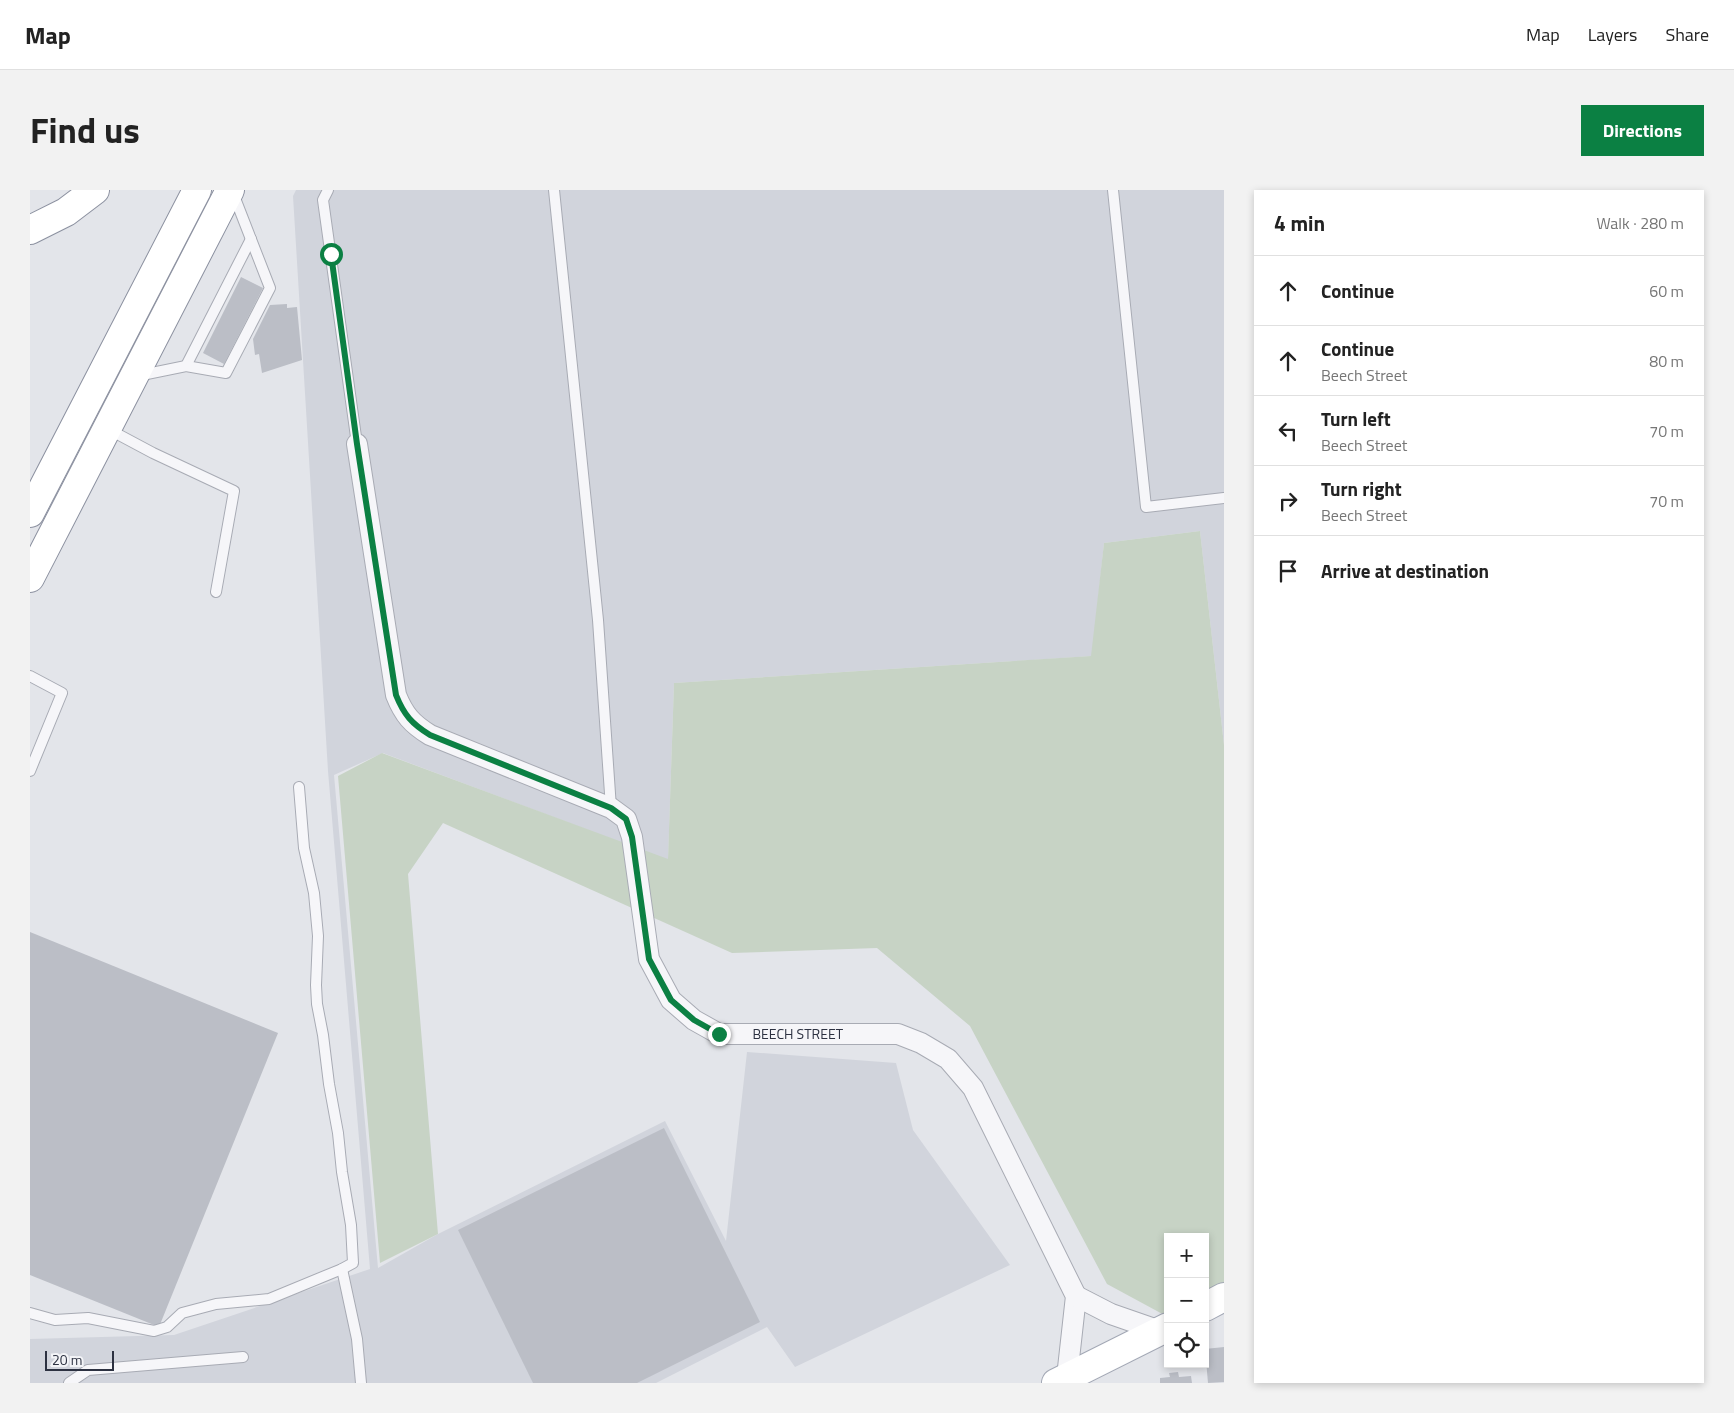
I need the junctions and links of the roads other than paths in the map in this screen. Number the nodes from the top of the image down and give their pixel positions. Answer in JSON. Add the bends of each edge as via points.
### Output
{"nodes":[{"id":1,"x":95,"y":190,"type":"edge"},
{"id":2,"x":197,"y":190,"type":"edge"},
{"id":3,"x":231,"y":190,"type":"edge"},
{"id":4,"x":328,"y":190,"type":"edge"},
{"id":5,"x":554,"y":190,"type":"edge"},
{"id":6,"x":1113,"y":190,"type":"edge"},
{"id":7,"x":30,"y":230,"type":"edge"},
{"id":8,"x":252,"y":239,"type":"junction"},
{"id":9,"x":186,"y":366,"type":"junction"},
{"id":10,"x":134,"y":376,"type":"junction"},
{"id":11,"x":107,"y":429,"type":"junction"},
{"id":12,"x":357,"y":444,"type":"joint"},
{"id":13,"x":1224,"y":498,"type":"edge"},
{"id":14,"x":30,"y":513,"type":"edge"},
{"id":15,"x":30,"y":578,"type":"edge"},
{"id":16,"x":216,"y":592,"type":"dead end"},
{"id":17,"x":30,"y":676,"type":"edge"},
{"id":18,"x":30,"y":771,"type":"edge"},
{"id":19,"x":298,"y":787,"type":"dead end"},
{"id":20,"x":611,"y":808,"type":"junction"},
{"id":21,"x":342,"y":1269,"type":"junction"},
{"id":22,"x":1076,"y":1296,"type":"junction"},
{"id":23,"x":1224,"y":1297,"type":"edge"},
{"id":24,"x":1209,"y":1305,"type":"edge"},
{"id":25,"x":30,"y":1313,"type":"edge"},
{"id":26,"x":1164,"y":1329,"type":"edge"},
{"id":27,"x":244,"y":1357,"type":"dead end"},
{"id":28,"x":1063,"y":1381,"type":"edge"},
{"id":29,"x":69,"y":1383,"type":"edge"},
{"id":30,"x":361,"y":1383,"type":"edge"}],
"edges":[{"from":1,"to":7,"type":"main road","via":[[66,212]]},
{"from":2,"to":14,"type":"main road"},
{"from":3,"to":8,"type":"lane"},
{"from":3,"to":10,"type":"main road"},
{"from":4,"to":12,"type":"lane","via":[[323,200]]},
{"from":5,"to":20,"type":"lane","via":[[598,620]]},
{"from":6,"to":13,"type":"lane","via":[[1146,507]]},
{"from":8,"to":9,"type":"lane"},
{"from":8,"to":9,"type":"lane","via":[[270,288],[226,373]]},
{"from":9,"to":10,"type":"lane"},
{"from":10,"to":11,"type":"main road"},
{"from":11,"to":15,"type":"main road"},
{"from":11,"to":16,"type":"lane","via":[[234,492]]},
{"from":12,"to":20,"type":"street","name":"BEECH STREET","via":[[396,695],[403,712],[430,735]]},
{"from":17,"to":18,"type":"lane","via":[[62,693]]},
{"from":19,"to":21,"type":"lane","via":[[318,936],[317,1004],[351,1225],[353,1263]]},
{"from":20,"to":22,"type":"street","name":"BEECH STREET","via":[[626,819],[632,837],[649,959],[671,1000],[694,1020],[719,1034],[898,1034],[948,1059],[972,1088]]},
{"from":21,"to":25,"type":"lane","via":[[269,1299],[216,1304],[182,1313],[167,1327],[154,1331],[88,1318],[55,1320]]},
{"from":21,"to":30,"type":"lane","via":[[357,1339]]},
{"from":22,"to":26,"type":"street","via":[[1111,1314]]},
{"from":22,"to":28,"type":"street"},
{"from":23,"to":24,"type":"main road"},
{"from":26,"to":28,"type":"main road"},
{"from":27,"to":29,"type":"lane","via":[[88,1370]]}]}
